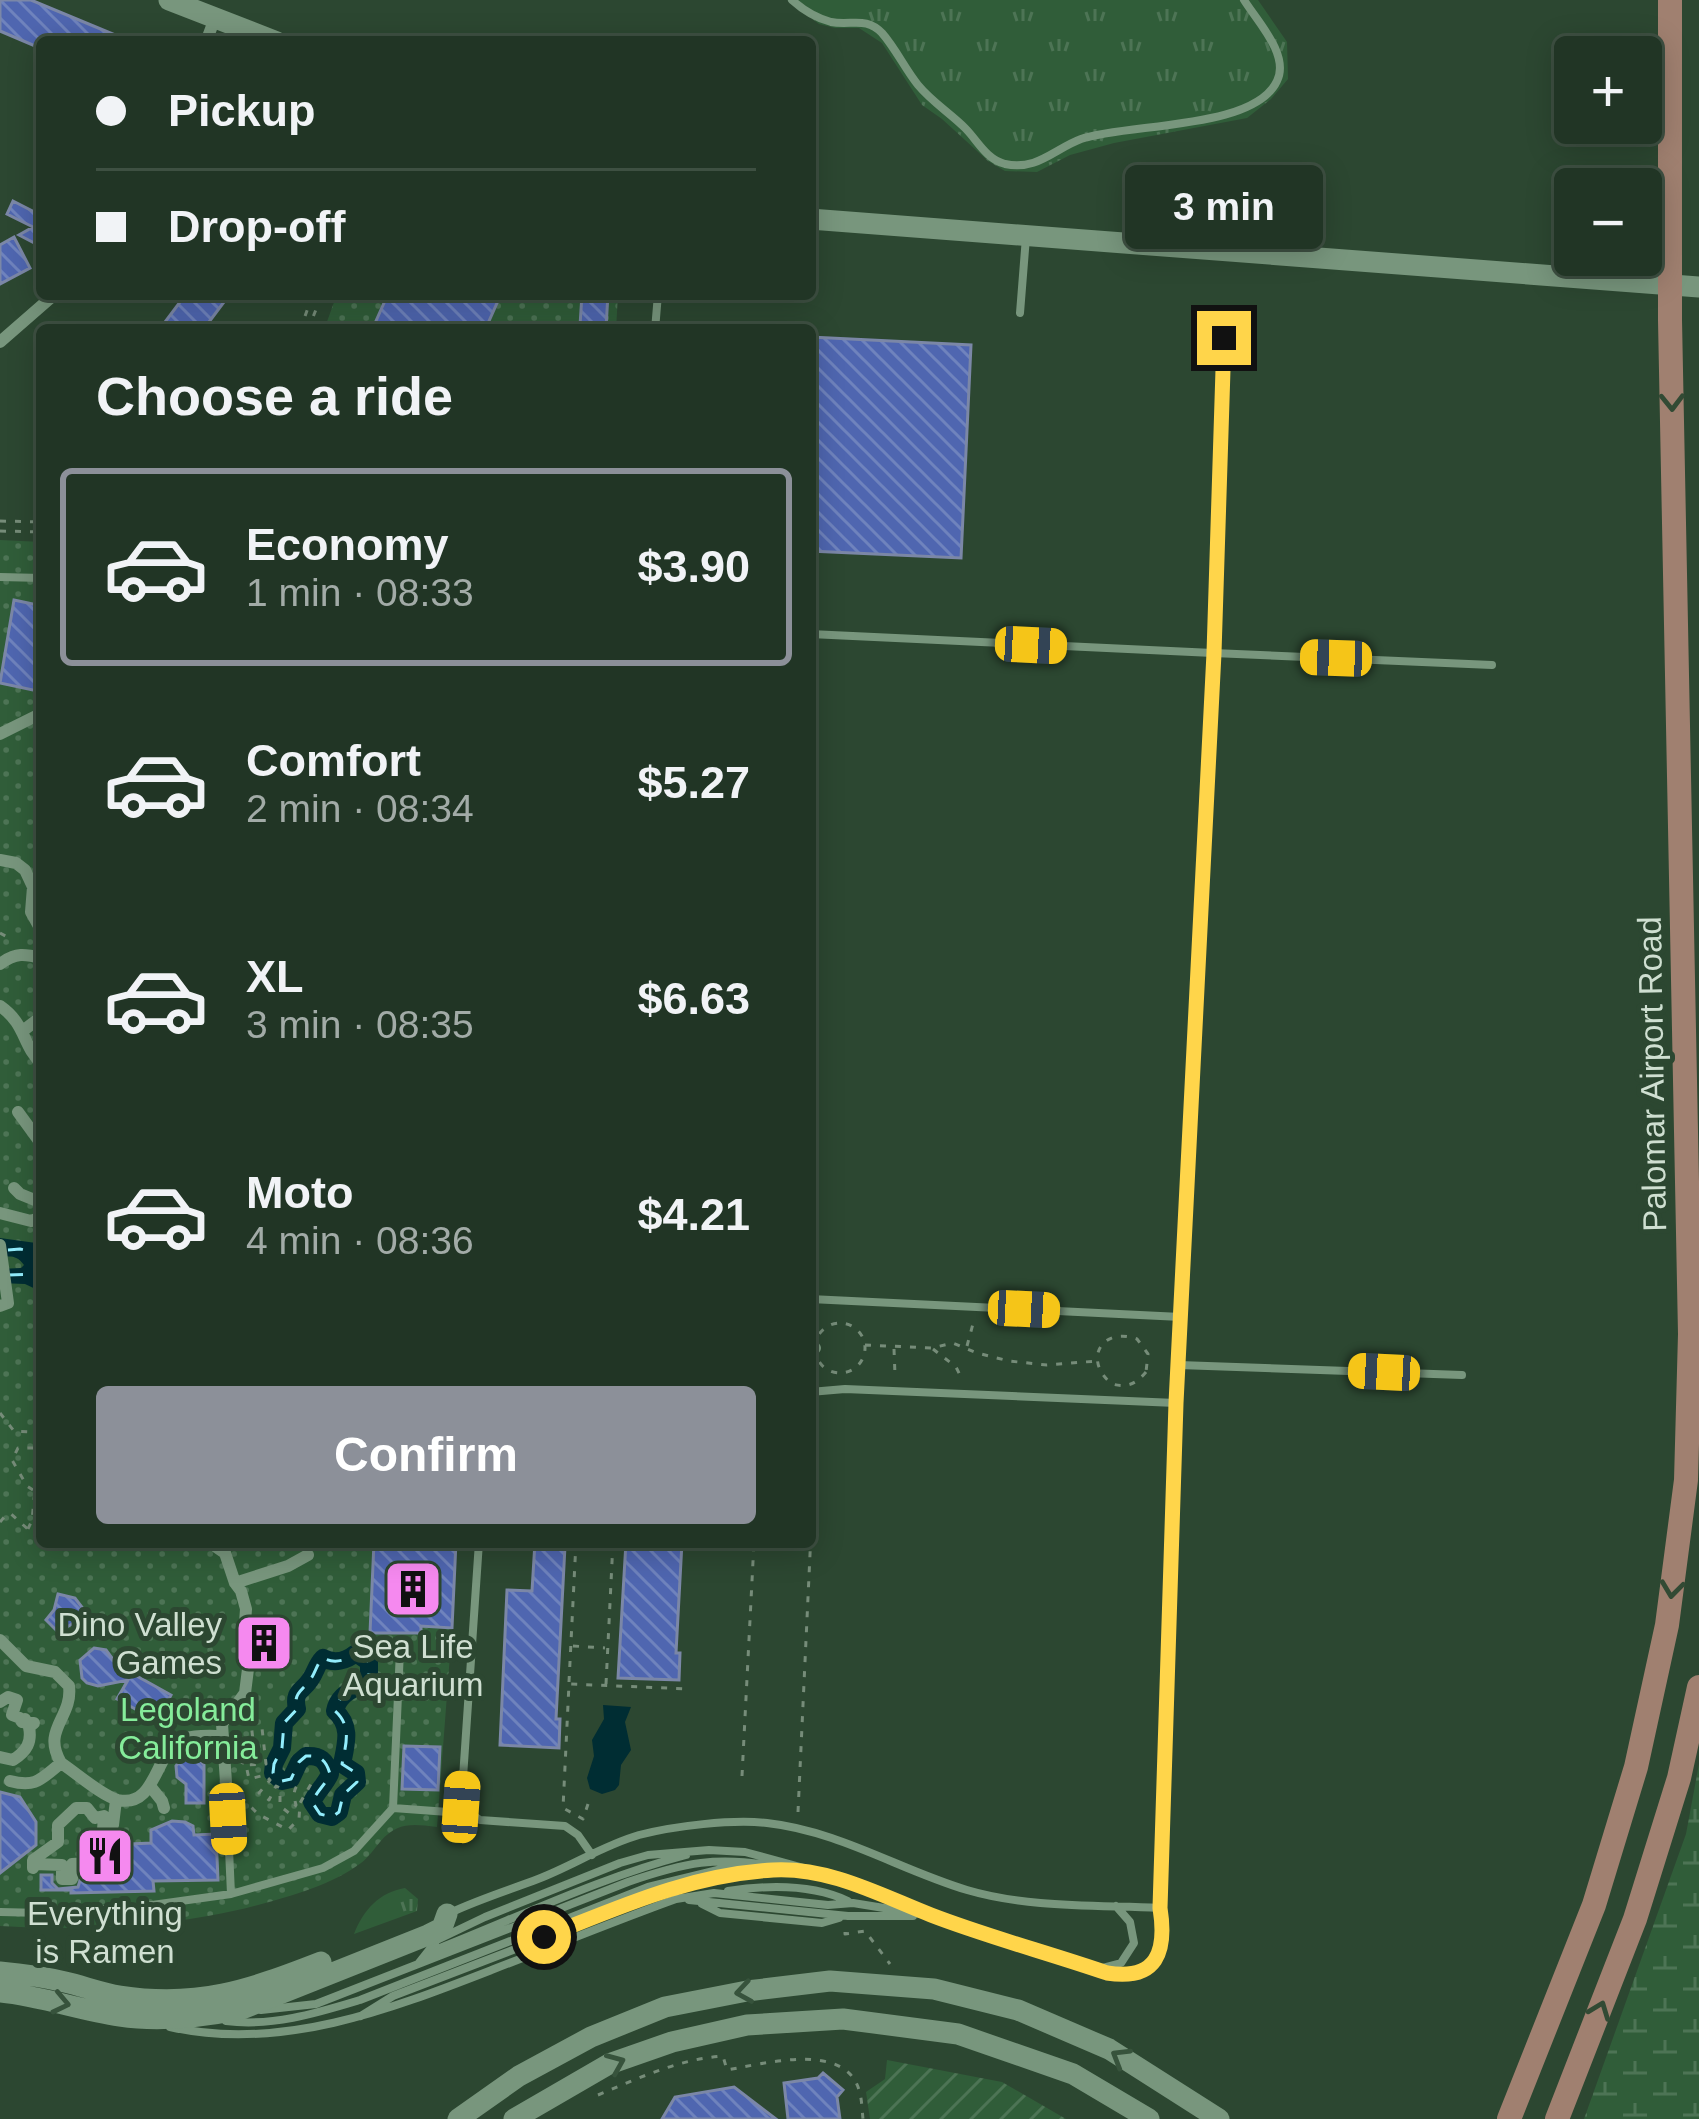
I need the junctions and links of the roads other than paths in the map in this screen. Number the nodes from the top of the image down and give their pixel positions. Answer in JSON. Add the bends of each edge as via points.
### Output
{"nodes":[{"id":1,"x":169,"y":0,"type":"edge"},
{"id":2,"x":792,"y":0,"type":"edge"},
{"id":3,"x":1244,"y":0,"type":"edge"},
{"id":4,"x":1670,"y":0,"type":"edge"},
{"id":5,"x":215,"y":18,"type":"junction"},
{"id":6,"x":234,"y":34,"type":"edge"},
{"id":7,"x":208,"y":36,"type":"edge"},
{"id":8,"x":816,"y":219,"type":"edge"},
{"id":9,"x":1026,"y":235,"type":"junction"},
{"id":10,"x":1670,"y":285,"type":"junction"},
{"id":11,"x":1699,"y":286,"type":"edge"},
{"id":12,"x":48,"y":300,"type":"edge"},
{"id":13,"x":1020,"y":313,"type":"dead end"},
{"id":14,"x":1224,"y":338,"type":"dead end"},
{"id":15,"x":0,"y":342,"type":"edge"},
{"id":16,"x":0,"y":578,"type":"edge"},
{"id":17,"x":36,"y":578,"type":"edge"},
{"id":18,"x":816,"y":634,"type":"edge"},
{"id":19,"x":1214,"y":653,"type":"junction"},
{"id":20,"x":1492,"y":665,"type":"dead end"},
{"id":21,"x":36,"y":716,"type":"edge"},
{"id":22,"x":0,"y":734,"type":"edge"},
{"id":23,"x":0,"y":860,"type":"edge"},
{"id":24,"x":36,"y":921,"type":"edge"},
{"id":25,"x":36,"y":956,"type":"edge"},
{"id":26,"x":0,"y":964,"type":"edge"},
{"id":27,"x":0,"y":1006,"type":"edge"},
{"id":28,"x":36,"y":1021,"type":"edge"},
{"id":29,"x":24,"y":1030,"type":"junction"},
{"id":30,"x":36,"y":1057,"type":"edge"},
{"id":31,"x":18,"y":1112,"type":"dead end"},
{"id":32,"x":36,"y":1136,"type":"edge"},
{"id":33,"x":14,"y":1188,"type":"dead end"},
{"id":34,"x":36,"y":1201,"type":"edge"},
{"id":35,"x":0,"y":1213,"type":"edge"},
{"id":36,"x":36,"y":1219,"type":"edge"},
{"id":37,"x":0,"y":1246,"type":"edge"},
{"id":38,"x":3,"y":1299,"type":"edge"},
{"id":39,"x":816,"y":1299,"type":"edge"},
{"id":40,"x":1181,"y":1317,"type":"junction"},
{"id":41,"x":1178,"y":1365,"type":"junction"},
{"id":42,"x":1462,"y":1375,"type":"dead end"},
{"id":43,"x":816,"y":1391,"type":"edge"},
{"id":44,"x":1176,"y":1403,"type":"junction"},
{"id":45,"x":217,"y":1548,"type":"edge"},
{"id":46,"x":479,"y":1548,"type":"edge"},
{"id":47,"x":308,"y":1555,"type":"dead end"},
{"id":48,"x":235,"y":1582,"type":"junction"},
{"id":49,"x":0,"y":1640,"type":"edge"},
{"id":50,"x":368,"y":1642,"type":"dead end"},
{"id":51,"x":1699,"y":1687,"type":"edge"},
{"id":52,"x":0,"y":1702,"type":"edge"},
{"id":53,"x":14,"y":1709,"type":"junction"},
{"id":54,"x":57,"y":1725,"type":"junction"},
{"id":55,"x":223,"y":1736,"type":"junction"},
{"id":56,"x":0,"y":1757,"type":"edge"},
{"id":57,"x":61,"y":1763,"type":"junction"},
{"id":58,"x":10,"y":1781,"type":"dead end"},
{"id":59,"x":226,"y":1782,"type":"joint"},
{"id":60,"x":150,"y":1786,"type":"junction"},
{"id":61,"x":116,"y":1800,"type":"junction"},
{"id":62,"x":461,"y":1807,"type":"junction"},
{"id":63,"x":164,"y":1808,"type":"dead end"},
{"id":64,"x":393,"y":1808,"type":"junction"},
{"id":65,"x":113,"y":1825,"type":"dead end"},
{"id":66,"x":592,"y":1855,"type":"junction"},
{"id":67,"x":771,"y":1870,"type":"junction"},
{"id":68,"x":795,"y":1870,"type":"junction"},
{"id":69,"x":823,"y":1875,"type":"junction"},
{"id":70,"x":62,"y":1879,"type":"joint"},
{"id":71,"x":231,"y":1894,"type":"junction"},
{"id":72,"x":676,"y":1899,"type":"junction"},
{"id":73,"x":1116,"y":1906,"type":"junction"},
{"id":74,"x":1160,"y":1908,"type":"junction"},
{"id":75,"x":0,"y":1912,"type":"edge"},
{"id":76,"x":447,"y":1914,"type":"junction"},
{"id":77,"x":933,"y":1916,"type":"junction"},
{"id":78,"x":417,"y":1966,"type":"junction"},
{"id":79,"x":1096,"y":1969,"type":"junction"},
{"id":80,"x":0,"y":1972,"type":"edge"},
{"id":81,"x":0,"y":1992,"type":"edge"},
{"id":82,"x":242,"y":2009,"type":"junction"},
{"id":83,"x":361,"y":2016,"type":"junction"},
{"id":84,"x":122,"y":2017,"type":"junction"},
{"id":85,"x":195,"y":2017,"type":"junction"},
{"id":86,"x":458,"y":2119,"type":"edge"},
{"id":87,"x":514,"y":2119,"type":"edge"},
{"id":88,"x":1148,"y":2119,"type":"edge"},
{"id":89,"x":1219,"y":2119,"type":"edge"},
{"id":90,"x":1509,"y":2119,"type":"edge"},
{"id":91,"x":1557,"y":2119,"type":"edge"}],
"edges":[{"from":1,"to":5,"type":"main road"},
{"from":2,"to":3,"type":"lane","via":[[821,19],[873,26],[935,104],[992,158],[1020,165],[1080,140],[1229,114],[1262,98],[1278,80],[1279,59]]},
{"from":4,"to":10,"type":"main road","name":"Palomar Airport Road"},
{"from":5,"to":6,"type":"main road"},
{"from":5,"to":7,"type":"street"},
{"from":8,"to":9,"type":"main road"},
{"from":9,"to":10,"type":"main road"},
{"from":9,"to":13,"type":"lane"},
{"from":10,"to":11,"type":"main road"},
{"from":10,"to":90,"type":"main road","name":"Palomar Airport Road","one_way":true,"via":[[1690,1311],[1686,1480],[1667,1625],[1636,1767],[1594,1905]]},
{"from":12,"to":15,"type":"street"},
{"from":14,"to":19,"type":"lane"},
{"from":16,"to":17,"type":"lane"},
{"from":18,"to":19,"type":"lane"},
{"from":19,"to":20,"type":"lane"},
{"from":19,"to":40,"type":"lane"},
{"from":21,"to":22,"type":"street"},
{"from":23,"to":24,"type":"street","via":[[25,870]]},
{"from":25,"to":26,"type":"street"},
{"from":27,"to":29,"type":"street"},
{"from":28,"to":29,"type":"street"},
{"from":29,"to":30,"type":"street"},
{"from":31,"to":32,"type":"street"},
{"from":33,"to":34,"type":"street"},
{"from":35,"to":36,"type":"street"},
{"from":37,"to":38,"type":"street"},
{"from":39,"to":40,"type":"lane"},
{"from":40,"to":41,"type":"lane"},
{"from":41,"to":42,"type":"lane"},
{"from":41,"to":44,"type":"lane"},
{"from":43,"to":44,"type":"lane"},
{"from":44,"to":74,"type":"lane"},
{"from":45,"to":48,"type":"street"},
{"from":46,"to":62,"type":"lane"},
{"from":47,"to":48,"type":"street"},
{"from":48,"to":55,"type":"street","via":[[246,1609],[249,1674]]},
{"from":49,"to":54,"type":"street","via":[[26,1666],[55,1672],[69,1686]]},
{"from":50,"to":64,"type":"lane","via":[[400,1650]]},
{"from":91,"to":51,"type":"main road","one_way":true,"via":[[1635,1919]]},
{"from":52,"to":53,"type":"street","via":[[17,1700]]},
{"from":53,"to":54,"type":"street"},
{"from":53,"to":56,"type":"street","via":[[22,1722],[34,1723],[30,1742],[13,1760]]},
{"from":54,"to":57,"type":"street","via":[[53,1745]]},
{"from":55,"to":59,"type":"street"},
{"from":55,"to":60,"type":"street","via":[[178,1742]]},
{"from":57,"to":58,"type":"street","via":[[34,1784]]},
{"from":57,"to":61,"type":"street"},
{"from":59,"to":71,"type":"lane"},
{"from":60,"to":61,"type":"street"},
{"from":60,"to":63,"type":"street"},
{"from":61,"to":65,"type":"street"},
{"from":62,"to":64,"type":"lane"},
{"from":62,"to":66,"type":"lane","via":[[480,1820],[565,1826]]},
{"from":64,"to":71,"type":"lane","via":[[354,1851],[323,1868]]},
{"from":66,"to":73,"type":"lane","via":[[639,1835],[766,1823],[853,1845],[975,1892]]},
{"from":66,"to":76,"type":"lane"},
{"from":67,"to":68,"type":"lane"},
{"from":67,"to":83,"type":"lane","via":[[673,1887],[393,1996]]},
{"from":67,"to":85,"type":"lane","via":[[726,1868],[648,1887],[312,2015]]},
{"from":68,"to":69,"type":"lane"},
{"from":68,"to":78,"type":"lane","via":[[711,1859],[677,1867]]},
{"from":69,"to":77,"type":"lane"},
{"from":69,"to":78,"type":"lane","via":[[746,1852],[648,1855],[437,1940]]},
{"from":70,"to":70,"type":"street","via":[[72,1879],[72,1864],[88,1863],[104,1816],[76,1808],[58,1825],[58,1842],[33,1860],[33,1868],[62,1864]]},
{"from":71,"to":75,"type":"lane"},
{"from":72,"to":77,"type":"lane","via":[[846,1921]]},
{"from":72,"to":77,"type":"lane","via":[[780,1887]]},
{"from":72,"to":83,"type":"lane"},
{"from":73,"to":74,"type":"lane"},
{"from":73,"to":79,"type":"lane","via":[[1135,1943],[1121,1963]]},
{"from":74,"to":79,"type":"lane","via":[[1161,1952],[1152,1964],[1124,1976]]},
{"from":76,"to":80,"type":"main road","via":[[214,1998],[117,1996]]},
{"from":76,"to":82,"type":"main road","via":[[428,1935]]},
{"from":77,"to":79,"type":"lane"},
{"from":78,"to":82,"type":"lane","via":[[316,2004]]},
{"from":81,"to":84,"type":"main road","one_way":true},
{"from":82,"to":85,"type":"main road"},
{"from":83,"to":84,"type":"lane","via":[[261,2034],[194,2033]]},
{"from":84,"to":85,"type":"main road"},
{"from":89,"to":86,"type":"main road","one_way":true,"via":[[1109,2049],[1018,2011],[934,1989],[830,1982],[665,2007],[591,2036]]},
{"from":87,"to":88,"type":"main road","one_way":true,"via":[[609,2064],[672,2042],[748,2025],[843,2019],[958,2034],[1073,2074]]}]}
